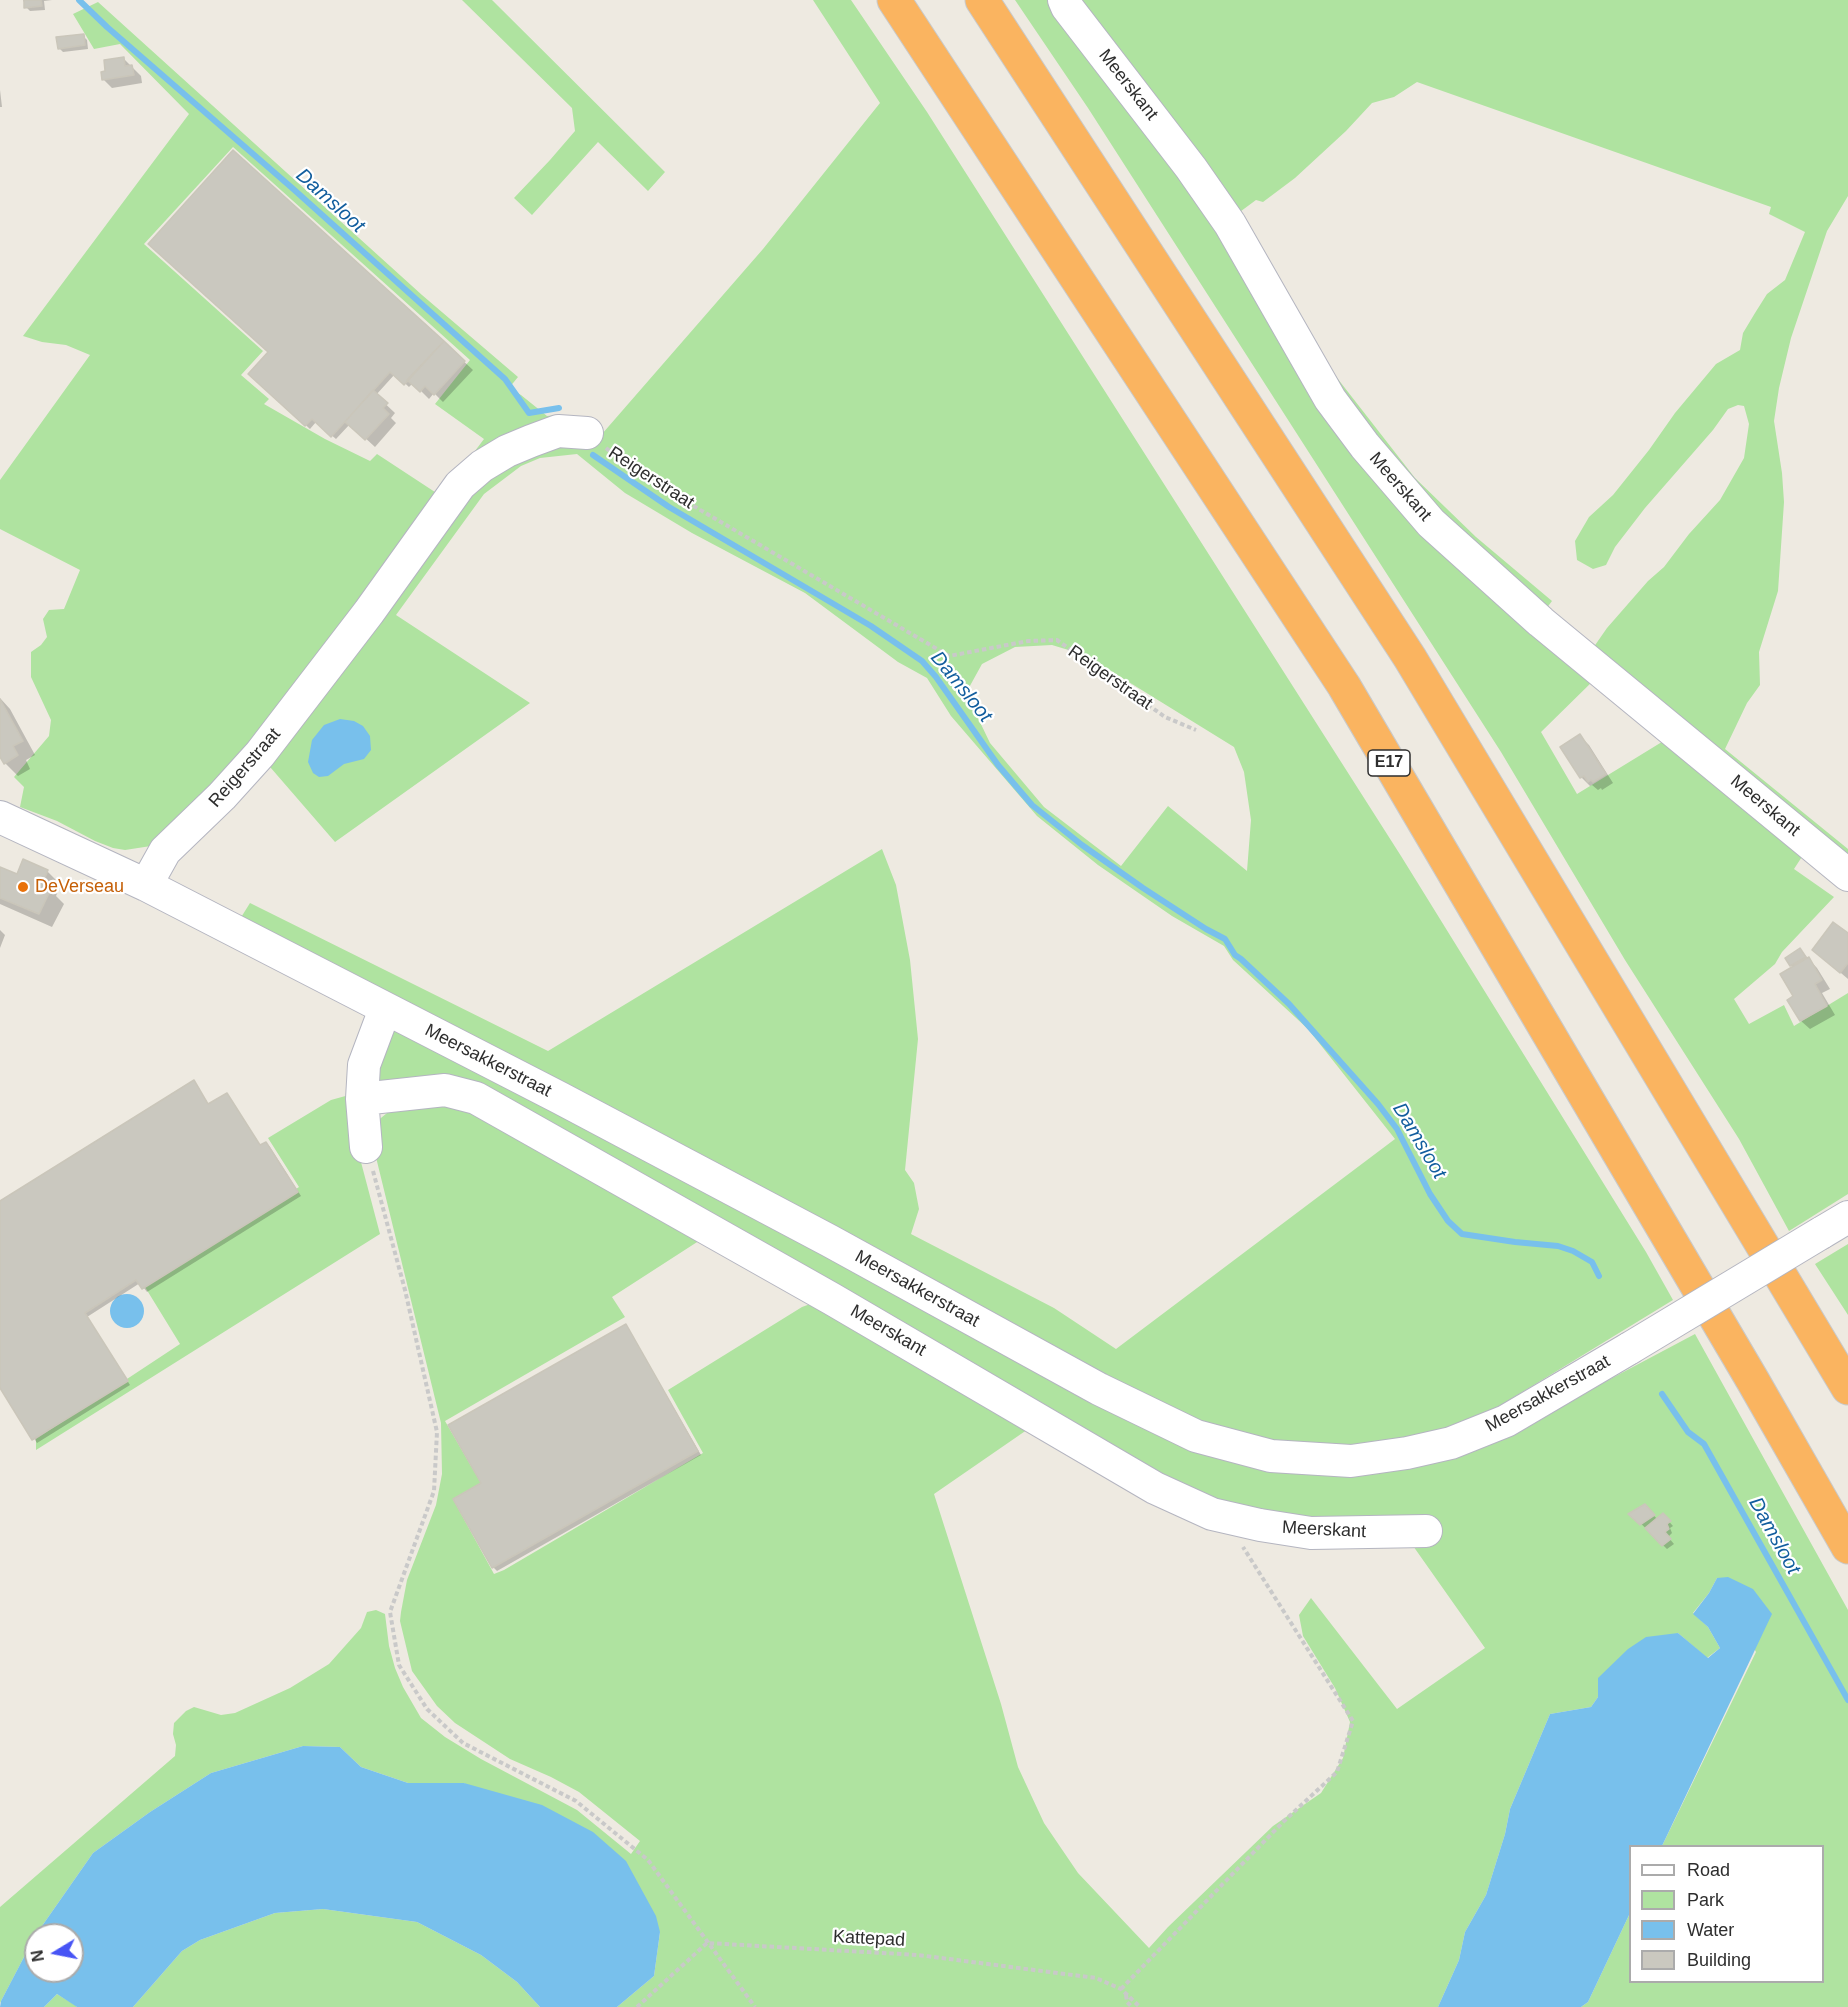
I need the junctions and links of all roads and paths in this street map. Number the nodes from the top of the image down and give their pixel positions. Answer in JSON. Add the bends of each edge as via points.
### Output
{"nodes":[{"id":1,"x":894,"y":0,"type":"edge"},
{"id":2,"x":982,"y":0,"type":"edge"},
{"id":3,"x":1064,"y":0,"type":"edge"},
{"id":4,"x":587,"y":433,"type":"joint"},
{"id":5,"x":1196,"y":730,"type":"dead end"},
{"id":6,"x":0,"y":817,"type":"edge"},
{"id":7,"x":1848,"y":875,"type":"edge"},
{"id":8,"x":146,"y":885,"type":"junction"},
{"id":9,"x":385,"y":1009,"type":"junction"},
{"id":10,"x":362,"y":1099,"type":"junction"},
{"id":11,"x":366,"y":1147,"type":"joint"},
{"id":12,"x":1835,"y":1225,"type":"edge"},
{"id":13,"x":1848,"y":1388,"type":"edge"},
{"id":14,"x":1234,"y":1519,"type":"junction"},
{"id":15,"x":1426,"y":1531,"type":"dead end"},
{"id":16,"x":1848,"y":1547,"type":"edge"},
{"id":17,"x":707,"y":1943,"type":"junction"},
{"id":18,"x":1120,"y":1989,"type":"junction"},
{"id":19,"x":1125,"y":1994,"type":"junction"},
{"id":20,"x":637,"y":2007,"type":"edge"},
{"id":21,"x":755,"y":2007,"type":"edge"},
{"id":22,"x":1132,"y":2007,"type":"edge"},
{"id":23,"x":1140,"y":2007,"type":"edge"}],
"edges":[{"from":1,"to":16,"type":"highway","number":"E17","via":[[1344,686]]},
{"from":2,"to":13,"type":"highway","via":[[1410,658]]},
{"from":3,"to":7,"type":"street","name":"Meerskant","via":[[1230,224],[1329,399],[1431,523],[1541,622]]},
{"from":4,"to":5,"type":"path","name":"Reigerstraat","via":[[634,471],[949,656],[1028,641],[1057,640],[1165,717]]},
{"from":4,"to":8,"type":"street","name":"Reigerstraat","via":[[558,431],[531,441],[482,466],[460,485],[260,754],[165,851]]},
{"from":6,"to":8,"type":"street","name":"Meersakkerstraat"},
{"from":8,"to":9,"type":"street","name":"Meersakkerstraat"},
{"from":9,"to":10,"type":"street","via":[[364,1065]]},
{"from":9,"to":12,"type":"street","name":"Meersakkerstraat","bridge":true,"via":[[830,1241],[1099,1389],[1196,1436],[1271,1456],[1351,1461],[1407,1453],[1451,1443],[1506,1421]]},
{"from":10,"to":11,"type":"street"},
{"from":10,"to":14,"type":"street","name":"Meerskant","via":[[445,1090],[476,1098],[832,1299],[1155,1488],[1212,1514]]},
{"from":11,"to":17,"type":"path","via":[[405,1290],[437,1432],[434,1491],[390,1612],[399,1665],[427,1709],[463,1743],[576,1801],[648,1860]]},
{"from":14,"to":15,"type":"street","name":"Meerskant","via":[[1311,1533]]},
{"from":14,"to":18,"type":"path","via":[[1238,1538],[1353,1721],[1337,1772]]},
{"from":17,"to":18,"type":"path","name":"Kattepad","via":[[918,1955],[1096,1978]]},
{"from":17,"to":20,"type":"path"},
{"from":17,"to":21,"type":"path"},
{"from":18,"to":19,"type":"path"},
{"from":19,"to":22,"type":"path"},
{"from":19,"to":23,"type":"path"}]}
